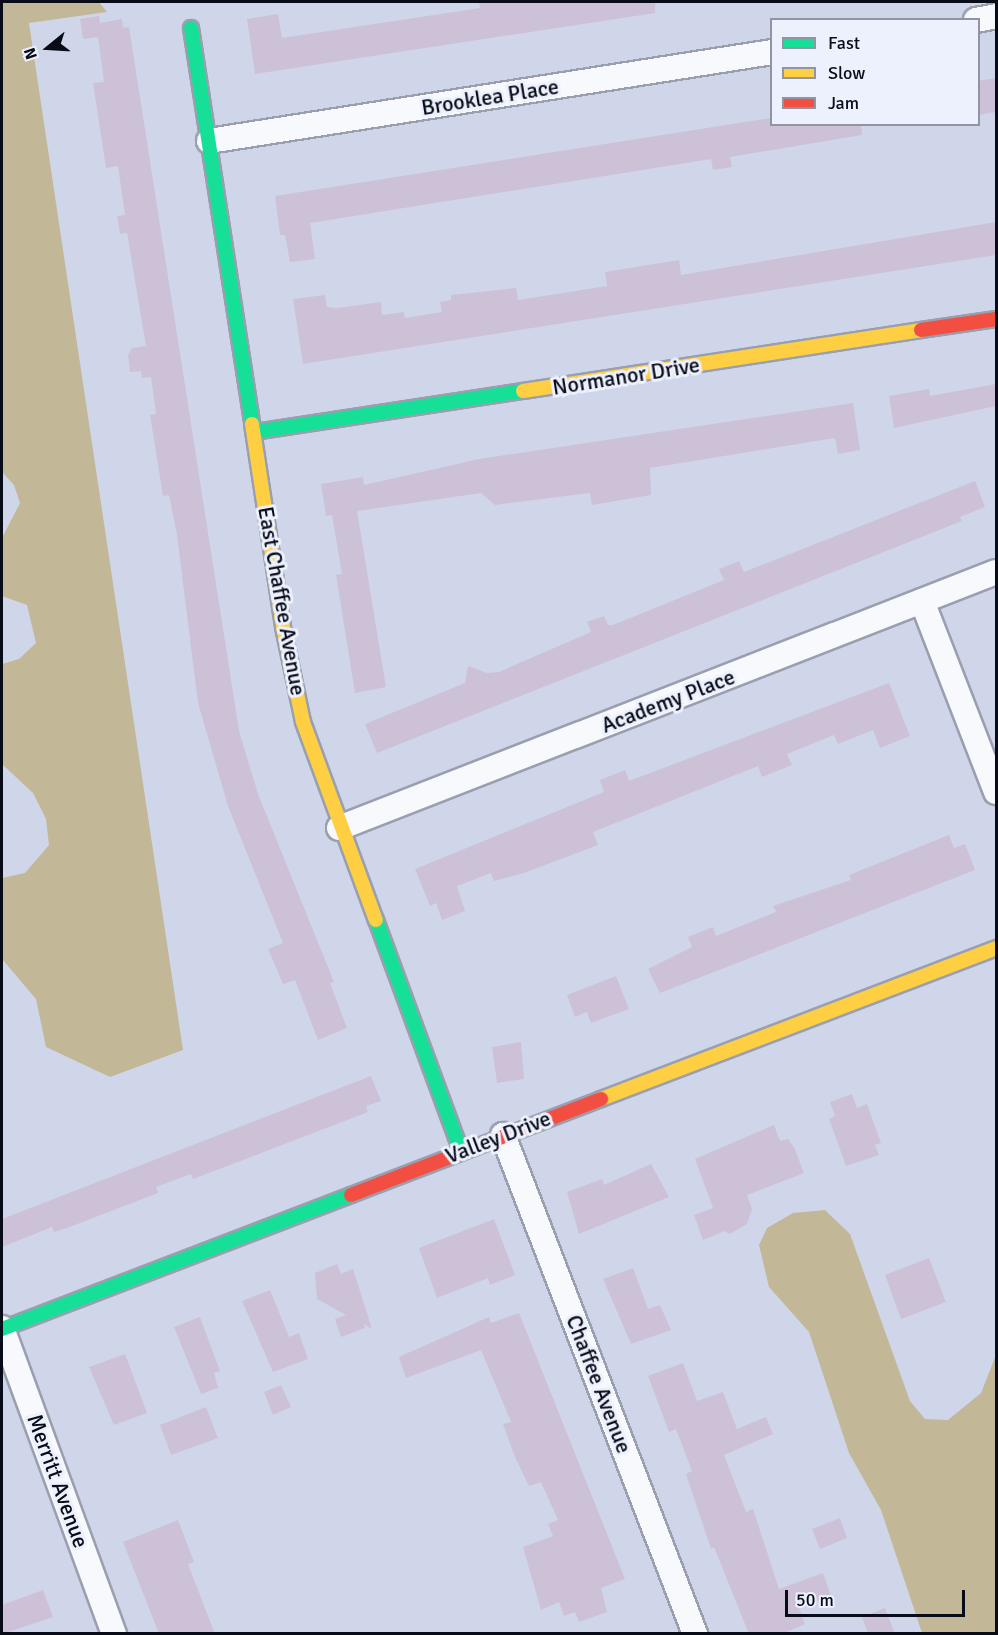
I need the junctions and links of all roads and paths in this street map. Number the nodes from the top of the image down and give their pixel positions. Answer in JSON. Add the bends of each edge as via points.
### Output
{"nodes":[{"id":1,"x":996,"y":16,"type":"edge"},
{"id":2,"x":980,"y":19,"type":"edge"},
{"id":3,"x":191,"y":28,"type":"dead end"},
{"id":4,"x":770,"y":52,"type":"edge"},
{"id":5,"x":209,"y":141,"type":"junction"},
{"id":6,"x":996,"y":319,"type":"edge"},
{"id":7,"x":254,"y":432,"type":"junction"},
{"id":8,"x":996,"y":572,"type":"edge"},
{"id":9,"x":922,"y":601,"type":"junction"},
{"id":10,"x":996,"y":792,"type":"edge"},
{"id":11,"x":339,"y":828,"type":"junction"},
{"id":12,"x":996,"y":948,"type":"edge"},
{"id":13,"x":503,"y":1135,"type":"junction"},
{"id":14,"x":461,"y":1151,"type":"junction"},
{"id":15,"x":2,"y":1329,"type":"edge"},
{"id":16,"x":114,"y":1634,"type":"edge"},
{"id":17,"x":695,"y":1634,"type":"edge"}],
"edges":[{"from":1,"to":2,"type":"street"},
{"from":3,"to":5,"type":"street","name":"East Chaffee Avenue"},
{"from":4,"to":5,"type":"street","name":"Brooklea Place"},
{"from":5,"to":7,"type":"street","name":"East Chaffee Avenue"},
{"from":6,"to":7,"type":"street","name":"Normanor Drive"},
{"from":7,"to":11,"type":"street","name":"East Chaffee Avenue","via":[[299,701]]},
{"from":8,"to":9,"type":"street","name":"Academy Place"},
{"from":9,"to":10,"type":"street"},
{"from":9,"to":11,"type":"street","name":"Academy Place"},
{"from":11,"to":14,"type":"street","name":"East Chaffee Avenue"},
{"from":12,"to":13,"type":"street","name":"Valley Drive"},
{"from":13,"to":14,"type":"street","name":"Valley Drive"},
{"from":13,"to":17,"type":"street","name":"Chaffee Avenue"},
{"from":14,"to":15,"type":"street","name":"Valley Drive"},
{"from":15,"to":16,"type":"street","name":"Merritt Avenue"}]}
